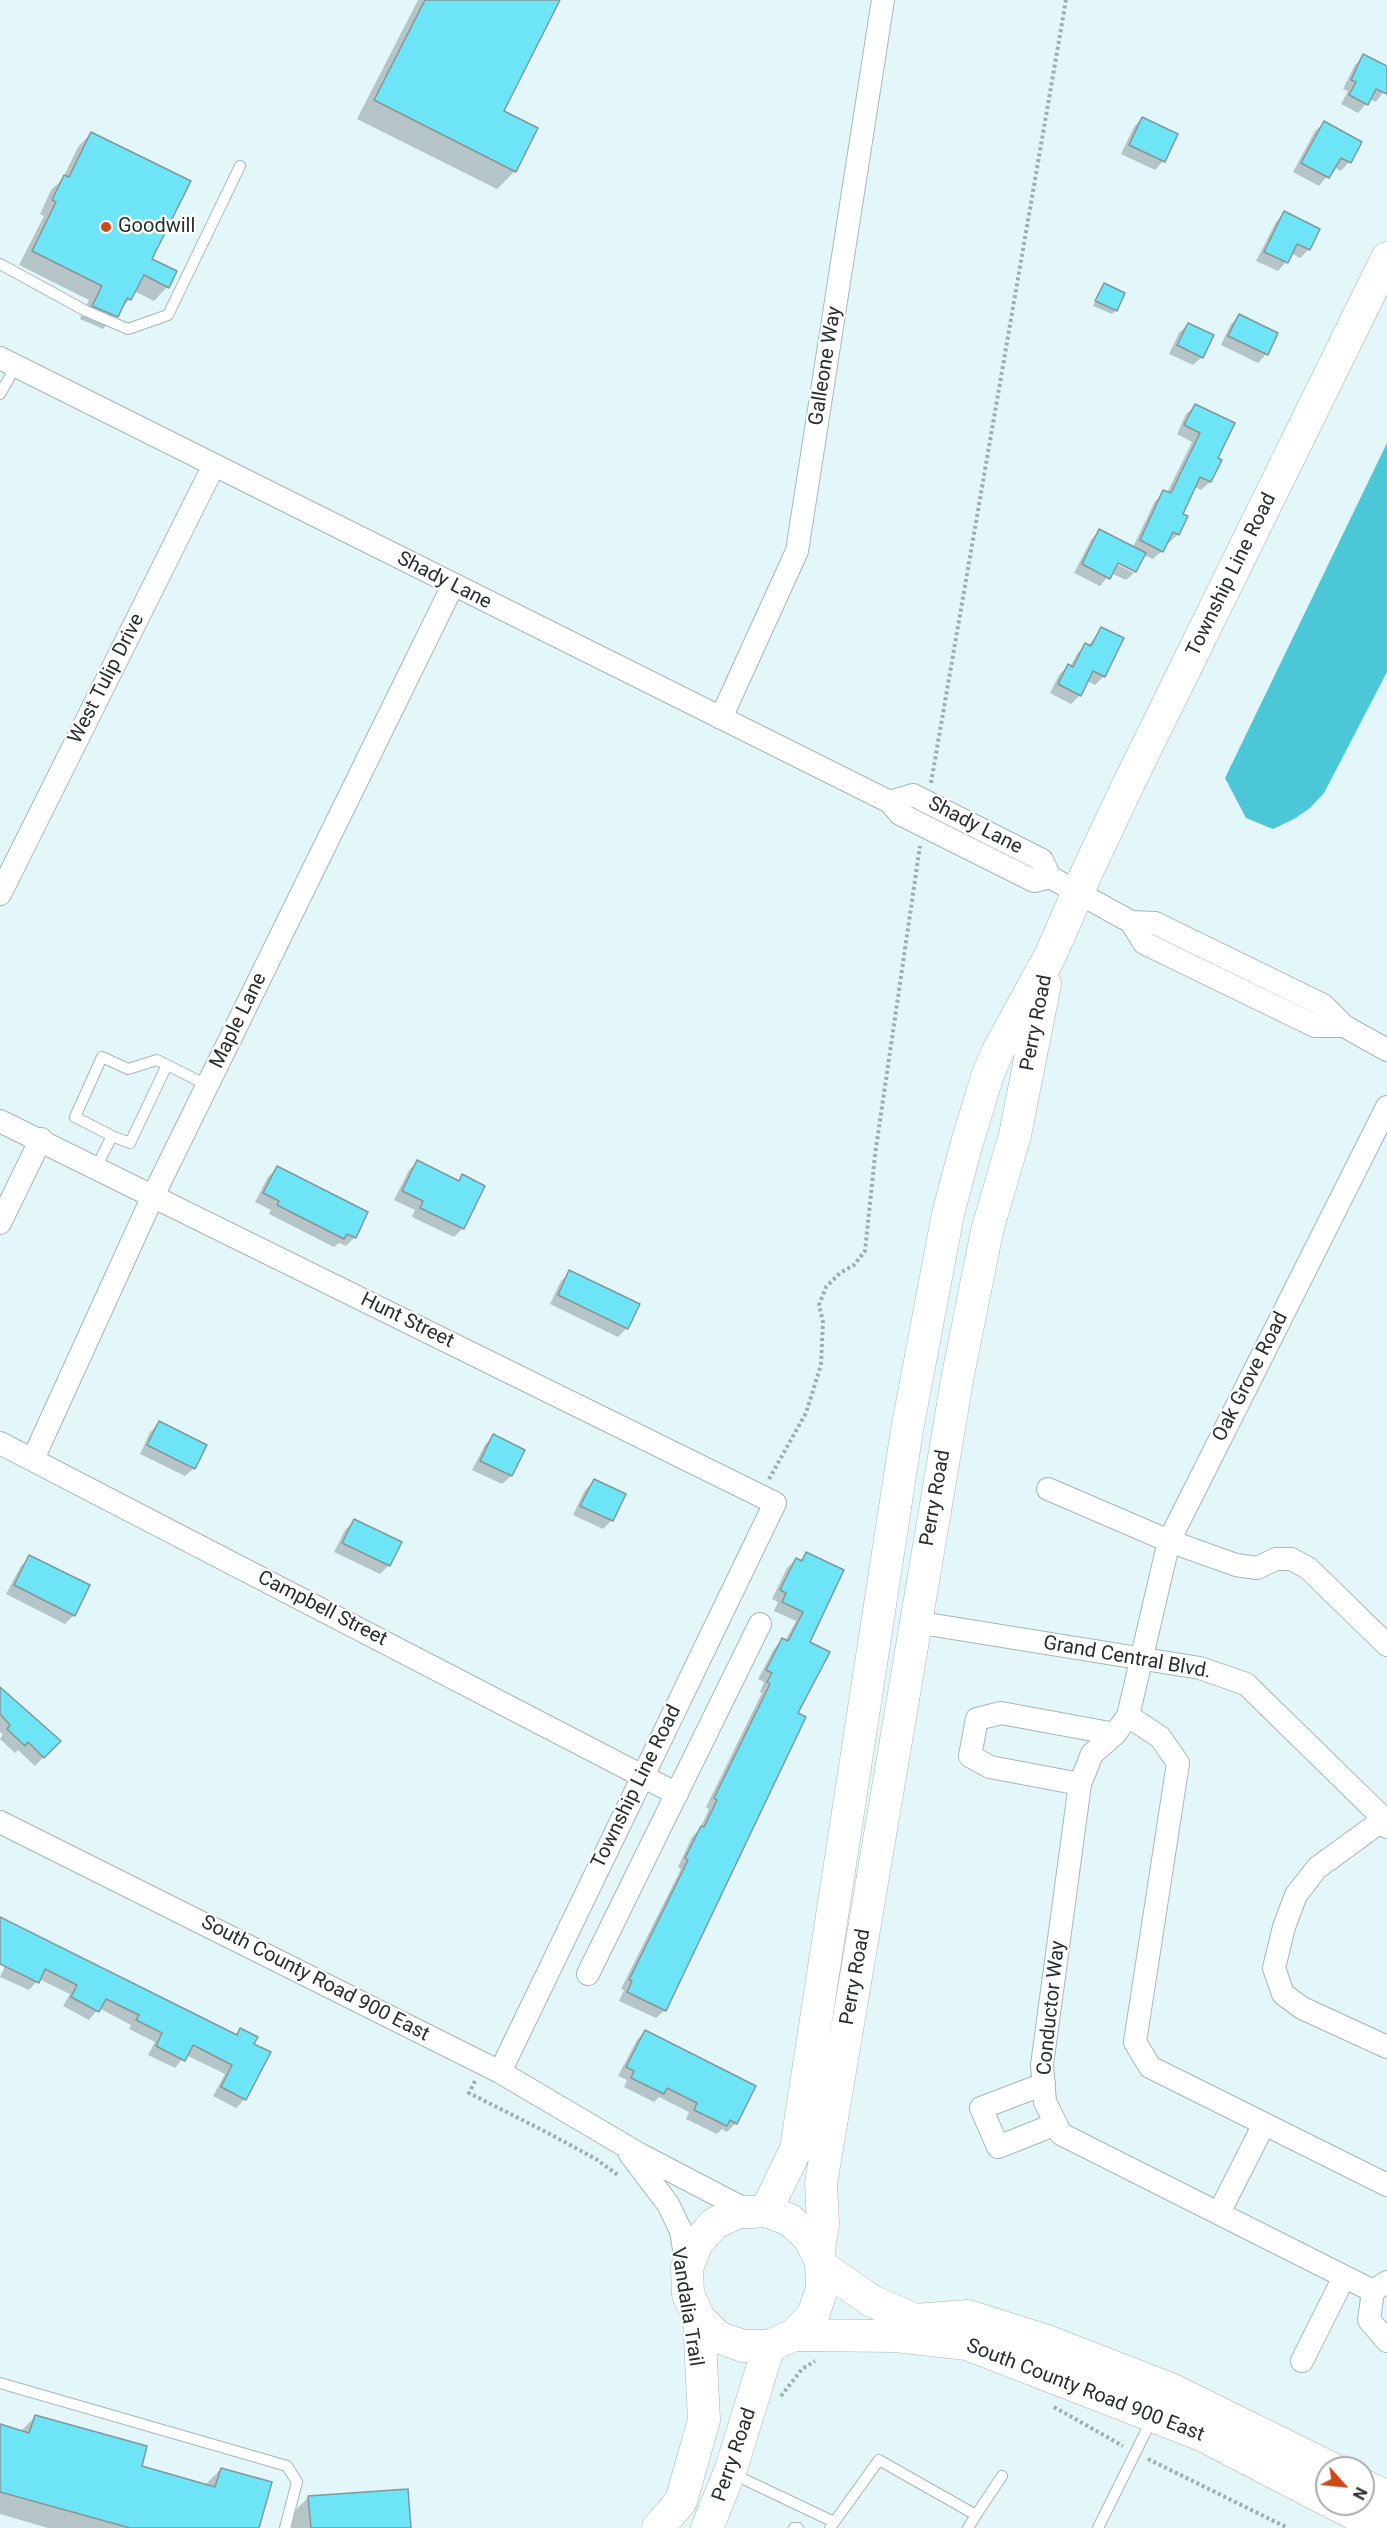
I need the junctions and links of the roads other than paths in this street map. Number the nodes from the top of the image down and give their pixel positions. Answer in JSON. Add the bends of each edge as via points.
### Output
{"nodes":[{"id":1,"x":884,"y":0,"type":"edge"},
{"id":2,"x":240,"y":166,"type":"dead end"},
{"id":3,"x":1387,"y":258,"type":"edge"},
{"id":4,"x":0,"y":264,"type":"edge"},
{"id":5,"x":8,"y":362,"type":"edge"},
{"id":6,"x":0,"y":394,"type":"edge"},
{"id":7,"x":214,"y":465,"type":"junction"},
{"id":8,"x":453,"y":585,"type":"junction"},
{"id":9,"x":721,"y":718,"type":"junction"},
{"id":10,"x":890,"y":802,"type":"junction"},
{"id":11,"x":1050,"y":877,"type":"junction"},
{"id":12,"x":1078,"y":892,"type":"junction"},
{"id":13,"x":0,"y":894,"type":"edge"},
{"id":14,"x":1050,"y":956,"type":"junction"},
{"id":15,"x":1387,"y":1050,"type":"edge"},
{"id":16,"x":167,"y":1065,"type":"junction"},
{"id":17,"x":207,"y":1085,"type":"junction"},
{"id":18,"x":1387,"y":1107,"type":"edge"},
{"id":19,"x":0,"y":1121,"type":"edge"},
{"id":20,"x":112,"y":1136,"type":"junction"},
{"id":21,"x":41,"y":1139,"type":"junction"},
{"id":22,"x":96,"y":1168,"type":"junction"},
{"id":23,"x":153,"y":1196,"type":"junction"},
{"id":24,"x":0,"y":1223,"type":"edge"},
{"id":25,"x":0,"y":1443,"type":"edge"},
{"id":26,"x":33,"y":1459,"type":"junction"},
{"id":27,"x":1048,"y":1489,"type":"dead end"},
{"id":28,"x":775,"y":1503,"type":"joint"},
{"id":29,"x":1169,"y":1540,"type":"junction"},
{"id":30,"x":915,"y":1622,"type":"junction"},
{"id":31,"x":760,"y":1624,"type":"dead end"},
{"id":32,"x":1387,"y":1645,"type":"edge"},
{"id":33,"x":1140,"y":1657,"type":"junction"},
{"id":34,"x":1122,"y":1725,"type":"junction"},
{"id":35,"x":643,"y":1775,"type":"junction"},
{"id":36,"x":1080,"y":1784,"type":"junction"},
{"id":37,"x":677,"y":1794,"type":"junction"},
{"id":38,"x":1386,"y":1821,"type":"edge"},
{"id":39,"x":0,"y":1822,"type":"edge"},
{"id":40,"x":588,"y":1974,"type":"dead end"},
{"id":41,"x":1387,"y":2047,"type":"edge"},
{"id":42,"x":500,"y":2072,"type":"junction"},
{"id":43,"x":1044,"y":2084,"type":"junction"},
{"id":44,"x":1056,"y":2124,"type":"junction"},
{"id":45,"x":1264,"y":2124,"type":"junction"},
{"id":46,"x":624,"y":2145,"type":"junction"},
{"id":47,"x":1387,"y":2186,"type":"edge"},
{"id":48,"x":758,"y":2212,"type":"junction"},
{"id":49,"x":1219,"y":2213,"type":"junction"},
{"id":50,"x":819,"y":2261,"type":"junction"},
{"id":51,"x":687,"y":2268,"type":"junction"},
{"id":52,"x":1344,"y":2277,"type":"junction"},
{"id":53,"x":1380,"y":2287,"type":"edge"},
{"id":54,"x":699,"y":2318,"type":"junction"},
{"id":55,"x":782,"y":2340,"type":"junction"},
{"id":56,"x":1387,"y":2341,"type":"edge"},
{"id":57,"x":1302,"y":2361,"type":"dead end"},
{"id":58,"x":0,"y":2383,"type":"edge"},
{"id":59,"x":1154,"y":2416,"type":"junction"},
{"id":60,"x":1315,"y":2460,"type":"edge"},
{"id":61,"x":730,"y":2473,"type":"junction"},
{"id":62,"x":1002,"y":2476,"type":"dead end"},
{"id":63,"x":1315,"y":2494,"type":"edge"},
{"id":64,"x":976,"y":2515,"type":"junction"},
{"id":65,"x":1358,"y":2516,"type":"edge"},
{"id":66,"x":832,"y":2525,"type":"edge"},
{"id":67,"x":285,"y":2528,"type":"edge"},
{"id":68,"x":658,"y":2528,"type":"edge"},
{"id":69,"x":707,"y":2528,"type":"edge"},
{"id":70,"x":968,"y":2528,"type":"edge"},
{"id":71,"x":1098,"y":2528,"type":"edge"},
{"id":72,"x":1382,"y":2528,"type":"edge"}],
"edges":[{"from":1,"to":9,"type":"street","name":"Galleone Way","via":[[797,551]]},
{"from":2,"to":4,"type":"lane","via":[[168,315],[129,329],[86,311]]},
{"from":3,"to":12,"type":"street","name":"Township Line Road"},
{"from":5,"to":6,"type":"lane"},
{"from":5,"to":7,"type":"street","name":"Shady Lane"},
{"from":7,"to":8,"type":"street","name":"Shady Lane"},
{"from":7,"to":13,"type":"street","name":"West Tulip Drive"},
{"from":8,"to":9,"type":"street","name":"Shady Lane"},
{"from":8,"to":17,"type":"street","name":"Maple Lane"},
{"from":9,"to":10,"type":"street","name":"Shady Lane"},
{"from":10,"to":11,"type":"street","name":"Shady Lane","via":[[900,814],[1034,881]]},
{"from":10,"to":11,"type":"street","name":"Shady Lane","via":[[913,795],[1042,860]]},
{"from":11,"to":12,"type":"street","name":"Shady Lane"},
{"from":12,"to":14,"type":"street","name":"Township Line Road"},
{"from":12,"to":15,"type":"street","via":[[1131,922],[1155,923],[1323,1005],[1344,1026]]},
{"from":14,"to":30,"type":"street","name":"Perry Road","via":[[1017,1123],[987,1231]]},
{"from":14,"to":48,"type":"street","name":"Perry Road","via":[[988,1074],[948,1214],[907,1430],[796,2149]]},
{"from":16,"to":17,"type":"lane"},
{"from":16,"to":20,"type":"lane","via":[[130,1143]]},
{"from":16,"to":20,"type":"lane","via":[[157,1060],[129,1070],[102,1057],[75,1117]]},
{"from":17,"to":23,"type":"street","name":"Maple Lane"},
{"from":18,"to":29,"type":"street","name":"Oak Grove Road"},
{"from":19,"to":21,"type":"street"},
{"from":20,"to":22,"type":"lane"},
{"from":21,"to":22,"type":"street","name":"Hunt Street"},
{"from":21,"to":24,"type":"street"},
{"from":22,"to":23,"type":"street","name":"Hunt Street"},
{"from":23,"to":26,"type":"street","name":"Maple Lane"},
{"from":23,"to":28,"type":"street","name":"Hunt Street"},
{"from":25,"to":26,"type":"street","name":"Campbell Street"},
{"from":26,"to":35,"type":"street","name":"Campbell Street"},
{"from":27,"to":29,"type":"street"},
{"from":28,"to":35,"type":"street","name":"Township Line Road"},
{"from":29,"to":32,"type":"street","via":[[1236,1565],[1257,1568],[1276,1559],[1291,1559],[1308,1568]]},
{"from":29,"to":33,"type":"street","name":"Oak Grove Road"},
{"from":30,"to":33,"type":"street","name":"Grand Central Blvd."},
{"from":30,"to":50,"type":"street","name":"Perry Road","via":[[821,2183],[824,2224]]},
{"from":31,"to":37,"type":"street"},
{"from":33,"to":34,"type":"street"},
{"from":33,"to":38,"type":"street","name":"Grand Central Blvd.","via":[[1200,1668],[1246,1684]]},
{"from":34,"to":36,"type":"street","name":"Conductor Way","via":[[1092,1754]]},
{"from":34,"to":36,"type":"street","via":[[1001,1713],[977,1719],[970,1756],[990,1767]]},
{"from":34,"to":45,"type":"street","via":[[1160,1737],[1178,1762],[1136,2042],[1150,2067]]},
{"from":35,"to":37,"type":"street","name":"Campbell Street"},
{"from":35,"to":42,"type":"street","name":"Township Line Road"},
{"from":36,"to":43,"type":"street","name":"Conductor Way","via":[[1042,2065]]},
{"from":37,"to":40,"type":"street"},
{"from":38,"to":41,"type":"street","via":[[1317,1868],[1296,1895],[1274,1968],[1282,1994],[1302,2008]]},
{"from":39,"to":42,"type":"street","name":"South County Road 900 East"},
{"from":42,"to":46,"type":"street","name":"South County Road 900 East"},
{"from":43,"to":44,"type":"street","name":"Conductor Way","via":[[1046,2102]]},
{"from":43,"to":44,"type":"street","via":[[981,2108],[998,2147]]},
{"from":44,"to":49,"type":"street","name":"Conductor Way","via":[[1061,2134]]},
{"from":45,"to":47,"type":"street"},
{"from":45,"to":49,"type":"street"},
{"from":46,"to":48,"type":"street","name":"South County Road 900 East"},
{"from":46,"to":51,"type":"street","name":"South County Road 900 East","via":[[668,2204],[681,2231]]},
{"from":48,"to":50,"type":"street","via":[[790,2220],[809,2238]]},
{"from":48,"to":51,"type":"street","name":"Perry Road","via":[[739,2212],[715,2223],[697,2243]]},
{"from":49,"to":52,"type":"street","name":"Conductor Way"},
{"from":50,"to":55,"type":"street","name":"Perry Road","via":[[822,2289],[813,2315]]},
{"from":50,"to":60,"type":"street","name":"South County Road 900 East","via":[[872,2301],[915,2320],[968,2316],[1044,2340],[1173,2391]]},
{"from":51,"to":54,"type":"street","name":"Perry Road","via":[[688,2294]]},
{"from":52,"to":53,"type":"street","name":"Conductor Way"},
{"from":52,"to":57,"type":"street"},
{"from":53,"to":56,"type":"street","name":"Conductor Way","via":[[1369,2320]]},
{"from":54,"to":55,"type":"street","name":"Perry Road","via":[[718,2337],[743,2346]]},
{"from":54,"to":68,"type":"street","name":"Perry Road","via":[[704,2420],[681,2501]]},
{"from":55,"to":59,"type":"street","name":"South County Road 900 East","via":[[896,2336],[967,2344]]},
{"from":55,"to":61,"type":"street","name":"Perry Road","via":[[753,2401]]},
{"from":58,"to":67,"type":"lane","via":[[287,2466],[297,2482]]},
{"from":59,"to":63,"type":"street","name":"South County Road 900 East","via":[[1202,2434]]},
{"from":59,"to":71,"type":"lane"},
{"from":61,"to":66,"type":"lane"},
{"from":61,"to":69,"type":"street","name":"Perry Road"},
{"from":62,"to":64,"type":"lane"},
{"from":64,"to":66,"type":"lane","via":[[879,2460]]},
{"from":64,"to":70,"type":"lane"},
{"from":65,"to":72,"type":"street"}]}
